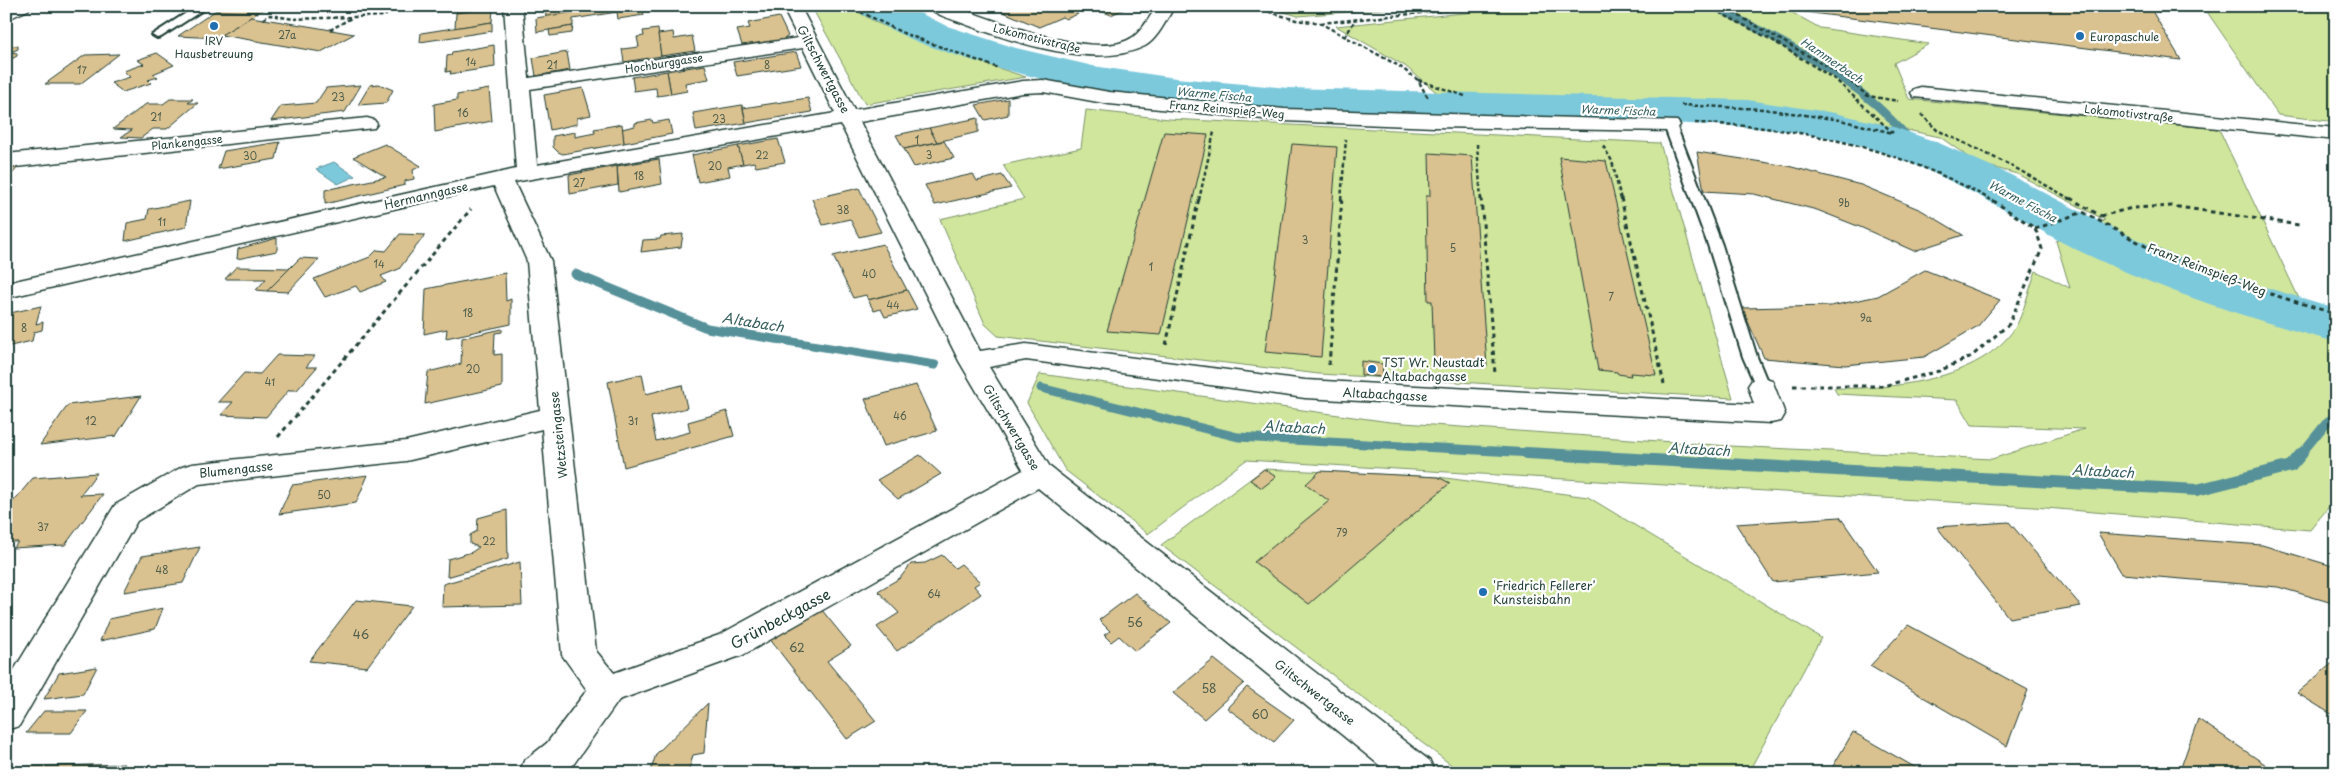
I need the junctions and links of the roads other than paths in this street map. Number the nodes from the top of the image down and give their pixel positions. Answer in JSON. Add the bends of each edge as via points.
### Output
{"nodes":[{"id":1,"x":22,"y":6,"type":"edge"},
{"id":2,"x":204,"y":6,"type":"edge"},
{"id":3,"x":513,"y":6,"type":"edge"},
{"id":4,"x":791,"y":6,"type":"edge"},
{"id":5,"x":937,"y":6,"type":"edge"},
{"id":6,"x":1166,"y":6,"type":"edge"},
{"id":7,"x":6,"y":15,"type":"edge"},
{"id":8,"x":157,"y":35,"type":"dead end"},
{"id":9,"x":808,"y":42,"type":"junction"},
{"id":10,"x":1062,"y":69,"type":"junction"},
{"id":11,"x":520,"y":85,"type":"junction"},
{"id":12,"x":1915,"y":98,"type":"road end"},
{"id":13,"x":849,"y":117,"type":"junction"},
{"id":14,"x":367,"y":124,"type":"dead end"},
{"id":15,"x":1670,"y":126,"type":"joint"},
{"id":16,"x":2336,"y":134,"type":"edge"},
{"id":17,"x":6,"y":161,"type":"edge"},
{"id":18,"x":514,"y":176,"type":"junction"},
{"id":19,"x":6,"y":291,"type":"edge"},
{"id":20,"x":972,"y":361,"type":"junction"},
{"id":21,"x":1762,"y":386,"type":"joint"},
{"id":22,"x":556,"y":416,"type":"junction"},
{"id":23,"x":1040,"y":474,"type":"junction"},
{"id":24,"x":607,"y":690,"type":"junction"},
{"id":25,"x":6,"y":715,"type":"edge"},
{"id":26,"x":537,"y":773,"type":"edge"},
{"id":27,"x":1417,"y":773,"type":"edge"}],
"edges":[{"from":1,"to":7,"type":"street"},
{"from":2,"to":8,"type":"lane"},
{"from":3,"to":11,"type":"street","name":"Wetzsteingasse"},
{"from":4,"to":9,"type":"street","name":"Giltschwertgasse"},
{"from":5,"to":10,"type":"street","name":"Lokomotivstraße","via":[[1026,37]]},
{"from":6,"to":10,"type":"street","name":"Lokomotivstraße","via":[[1140,41]]},
{"from":9,"to":11,"type":"street","name":"Hochburggasse"},
{"from":9,"to":13,"type":"street","name":"Giltschwertgasse"},
{"from":10,"to":13,"type":"street","name":"Franz Reimspieß-Weg","via":[[1023,87]]},
{"from":10,"to":15,"type":"street","name":"Franz Reimspieß-Weg","via":[[1109,98],[1220,109],[1475,122]]},
{"from":11,"to":18,"type":"street","name":"Wetzsteingasse"},
{"from":12,"to":16,"type":"street","name":"Lokomotivstraße"},
{"from":13,"to":18,"type":"street","name":"Hermanngasse"},
{"from":13,"to":20,"type":"street","name":"Giltschwertgasse"},
{"from":14,"to":17,"type":"street","name":"Plankengasse"},
{"from":15,"to":21,"type":"lane","via":[[1715,244]]},
{"from":18,"to":19,"type":"street","name":"Hermanngasse"},
{"from":18,"to":22,"type":"street","name":"Wetzsteingasse","via":[[539,261]]},
{"from":20,"to":21,"type":"street","name":"Altabachgasse","via":[[1026,352],[1326,391],[1771,414]]},
{"from":20,"to":23,"type":"street","name":"Giltschwertgasse"},
{"from":22,"to":24,"type":"street","name":"Wetzsteingasse","via":[[579,655]]},
{"from":22,"to":25,"type":"street","name":"Blumengasse","via":[[406,451],[192,474],[126,514]]},
{"from":23,"to":24,"type":"street","name":"Grünbeckgasse","via":[[731,645]]},
{"from":23,"to":27,"type":"street","name":"Giltschwertgasse"},
{"from":24,"to":26,"type":"street","via":[[560,754]]}]}
